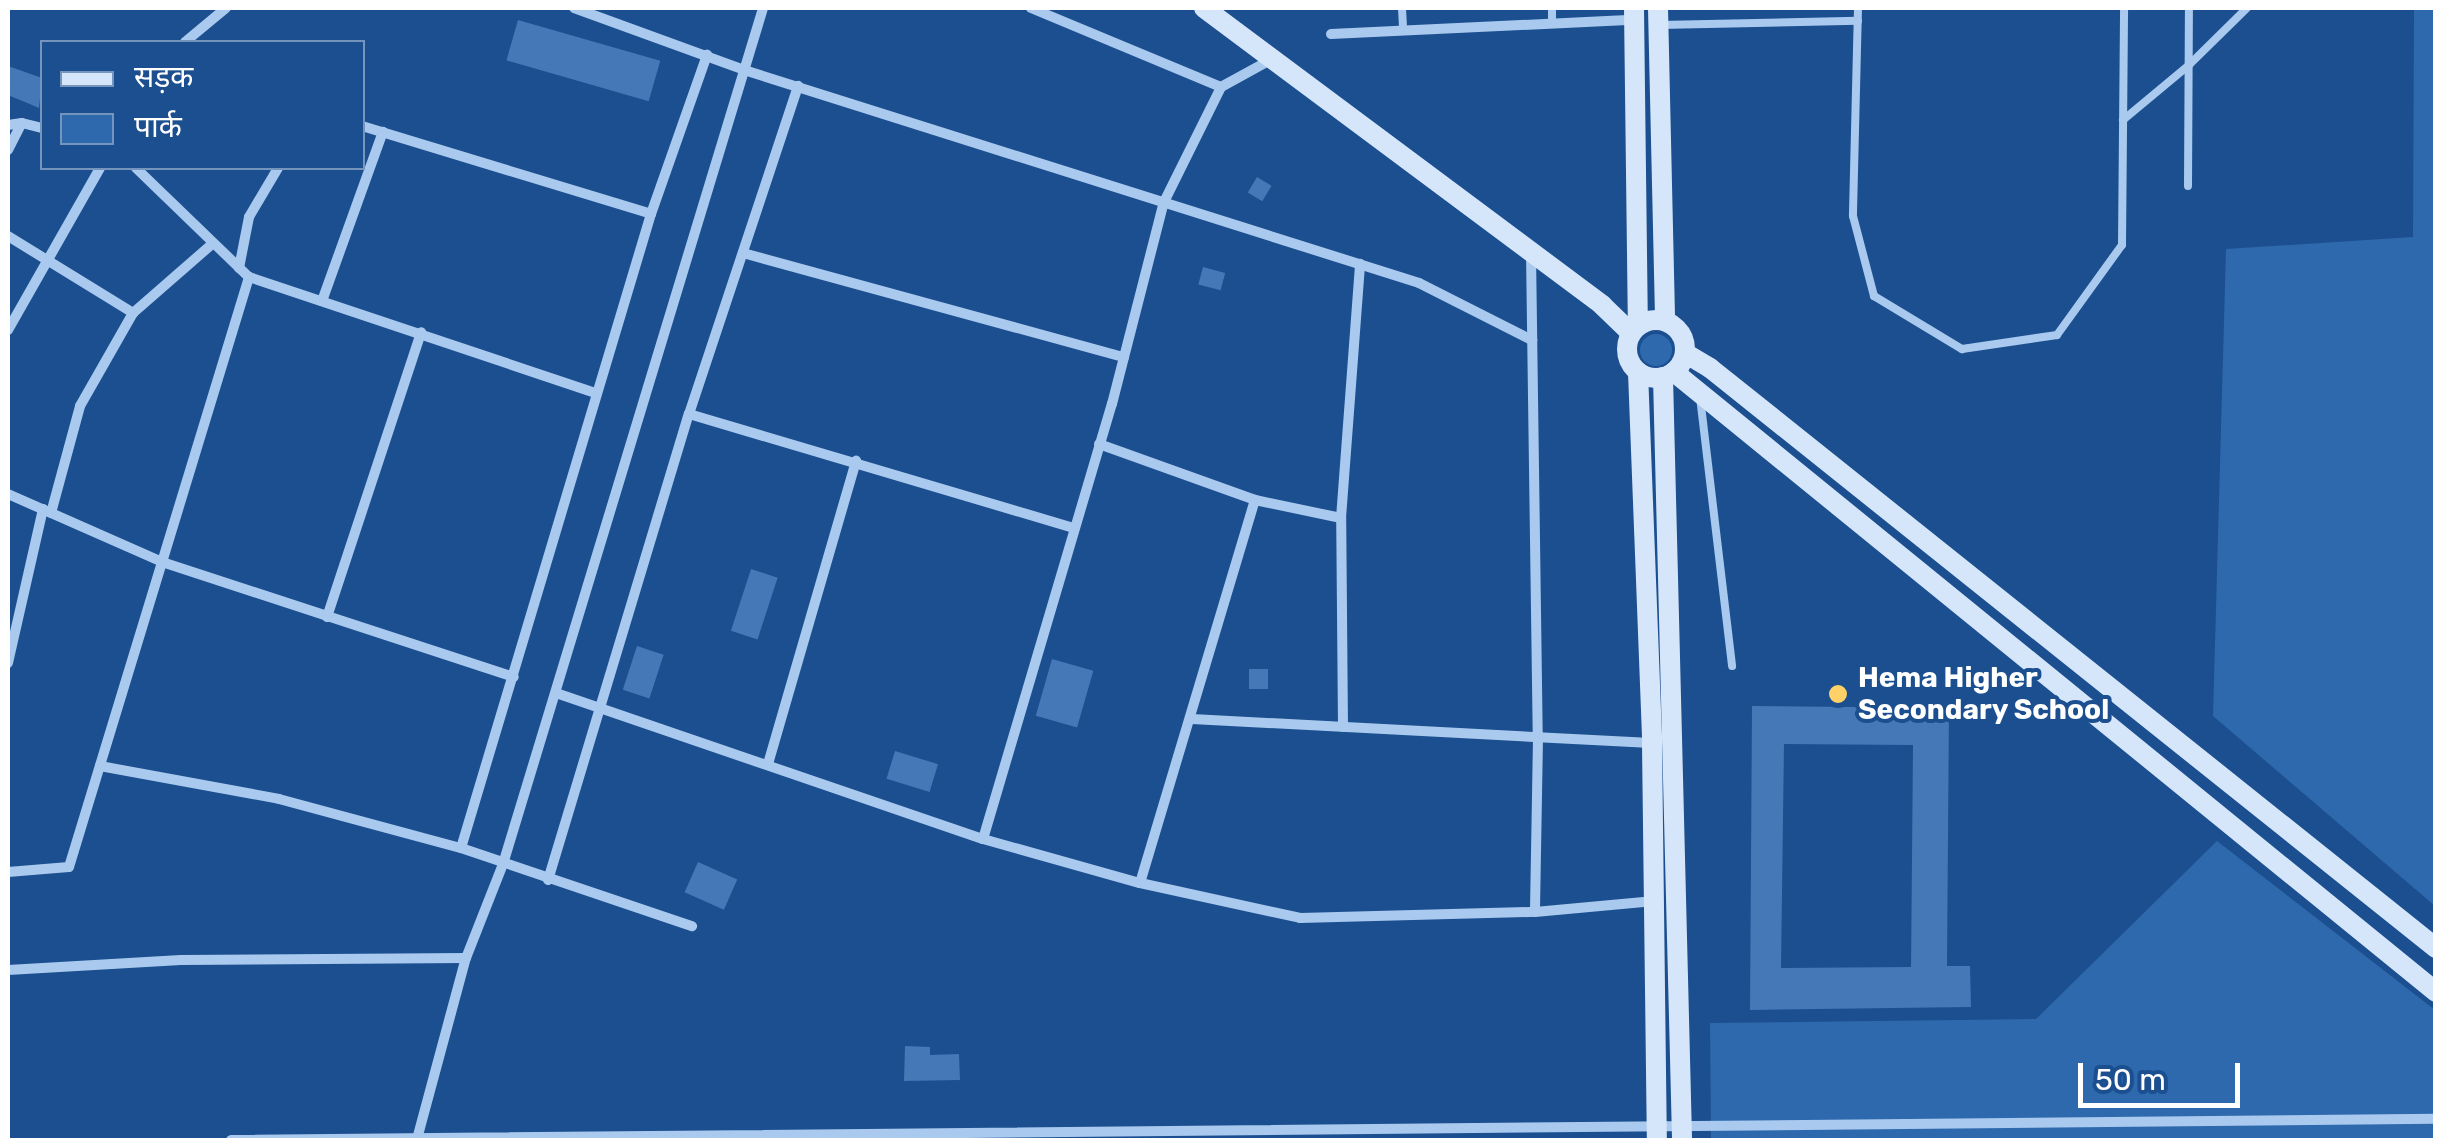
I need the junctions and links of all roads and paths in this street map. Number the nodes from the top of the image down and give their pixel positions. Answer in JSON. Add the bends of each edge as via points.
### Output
{"nodes":[{"id":1,"x":226,"y":8,"type":"edge"},
{"id":2,"x":574,"y":8,"type":"edge"},
{"id":3,"x":763,"y":8,"type":"edge"},
{"id":4,"x":1031,"y":8,"type":"edge"},
{"id":5,"x":1204,"y":8,"type":"edge"},
{"id":6,"x":1402,"y":8,"type":"edge"},
{"id":7,"x":1552,"y":8,"type":"edge"},
{"id":8,"x":1858,"y":8,"type":"edge"},
{"id":9,"x":2124,"y":8,"type":"edge"},
{"id":10,"x":2189,"y":8,"type":"edge"},
{"id":11,"x":2247,"y":8,"type":"edge"},
{"id":12,"x":1634,"y":14,"type":"edge"},
{"id":13,"x":1659,"y":16,"type":"edge"},
{"id":14,"x":1858,"y":21,"type":"junction"},
{"id":15,"x":1552,"y":24,"type":"junction"},
{"id":16,"x":1403,"y":30,"type":"junction"},
{"id":17,"x":1331,"y":34,"type":"dead end"},
{"id":18,"x":188,"y":40,"type":"edge"},
{"id":19,"x":707,"y":55,"type":"junction"},
{"id":20,"x":1273,"y":59,"type":"junction"},
{"id":21,"x":2188,"y":66,"type":"junction"},
{"id":22,"x":744,"y":70,"type":"junction"},
{"id":23,"x":798,"y":86,"type":"junction"},
{"id":24,"x":1220,"y":87,"type":"junction"},
{"id":25,"x":2123,"y":120,"type":"junction"},
{"id":26,"x":22,"y":123,"type":"junction"},
{"id":27,"x":8,"y":126,"type":"edge"},
{"id":28,"x":365,"y":127,"type":"edge"},
{"id":29,"x":40,"y":128,"type":"edge"},
{"id":30,"x":383,"y":132,"type":"junction"},
{"id":31,"x":8,"y":150,"type":"edge"},
{"id":32,"x":99,"y":170,"type":"edge"},
{"id":33,"x":277,"y":170,"type":"edge"},
{"id":34,"x":141,"y":172,"type":"edge"},
{"id":35,"x":2188,"y":186,"type":"dead end"},
{"id":36,"x":1164,"y":202,"type":"junction"},
{"id":37,"x":651,"y":214,"type":"junction"},
{"id":38,"x":8,"y":236,"type":"edge"},
{"id":39,"x":212,"y":244,"type":"junction"},
{"id":40,"x":1531,"y":252,"type":"junction"},
{"id":41,"x":743,"y":253,"type":"junction"},
{"id":42,"x":1360,"y":264,"type":"junction"},
{"id":43,"x":58,"y":265,"type":"junction"},
{"id":44,"x":239,"y":268,"type":"junction"},
{"id":45,"x":249,"y":277,"type":"junction"},
{"id":46,"x":322,"y":301,"type":"junction"},
{"id":47,"x":133,"y":313,"type":"junction"},
{"id":48,"x":1665,"y":321,"type":"junction"},
{"id":49,"x":1634,"y":329,"type":"junction"},
{"id":50,"x":8,"y":330,"type":"edge"},
{"id":51,"x":421,"y":332,"type":"junction"},
{"id":52,"x":1532,"y":340,"type":"junction"},
{"id":53,"x":1685,"y":353,"type":"junction"},
{"id":54,"x":1124,"y":356,"type":"junction"},
{"id":55,"x":1638,"y":372,"type":"junction"},
{"id":56,"x":1668,"y":375,"type":"junction"},
{"id":57,"x":1700,"y":392,"type":"junction"},
{"id":58,"x":596,"y":393,"type":"junction"},
{"id":59,"x":690,"y":414,"type":"junction"},
{"id":60,"x":1099,"y":444,"type":"junction"},
{"id":61,"x":856,"y":461,"type":"junction"},
{"id":62,"x":8,"y":494,"type":"edge"},
{"id":63,"x":1255,"y":500,"type":"junction"},
{"id":64,"x":47,"y":511,"type":"junction"},
{"id":65,"x":1341,"y":518,"type":"junction"},
{"id":66,"x":1074,"y":528,"type":"junction"},
{"id":67,"x":162,"y":562,"type":"junction"},
{"id":68,"x":327,"y":617,"type":"junction"},
{"id":69,"x":8,"y":663,"type":"edge"},
{"id":70,"x":1732,"y":666,"type":"dead end"},
{"id":71,"x":514,"y":677,"type":"junction"},
{"id":72,"x":556,"y":692,"type":"junction"},
{"id":73,"x":602,"y":709,"type":"junction"},
{"id":74,"x":1192,"y":720,"type":"junction"},
{"id":75,"x":1343,"y":728,"type":"junction"},
{"id":76,"x":1538,"y":738,"type":"junction"},
{"id":77,"x":1652,"y":744,"type":"junction"},
{"id":78,"x":768,"y":764,"type":"junction"},
{"id":79,"x":100,"y":766,"type":"junction"},
{"id":80,"x":983,"y":839,"type":"junction"},
{"id":81,"x":461,"y":848,"type":"junction"},
{"id":82,"x":503,"y":864,"type":"junction"},
{"id":83,"x":8,"y":872,"type":"edge"},
{"id":84,"x":548,"y":880,"type":"junction"},
{"id":85,"x":1140,"y":883,"type":"junction"},
{"id":86,"x":1654,"y":901,"type":"junction"},
{"id":87,"x":1535,"y":912,"type":"junction"},
{"id":88,"x":692,"y":926,"type":"dead end"},
{"id":89,"x":2436,"y":948,"type":"edge"},
{"id":90,"x":466,"y":958,"type":"junction"},
{"id":91,"x":8,"y":970,"type":"edge"},
{"id":92,"x":2436,"y":992,"type":"edge"},
{"id":93,"x":2436,"y":1119,"type":"edge"},
{"id":94,"x":1657,"y":1134,"type":"edge"},
{"id":95,"x":1682,"y":1134,"type":"edge"},
{"id":96,"x":1526,"y":1135,"type":"edge"},
{"id":97,"x":756,"y":1137,"type":"edge"},
{"id":98,"x":1049,"y":1137,"type":"edge"},
{"id":99,"x":1231,"y":1137,"type":"edge"},
{"id":100,"x":417,"y":1139,"type":"edge"},
{"id":101,"x":232,"y":1140,"type":"edge"},
{"id":102,"x":264,"y":1140,"type":"edge"}],
"edges":[{"from":1,"to":18,"type":"street"},
{"from":2,"to":19,"type":"street"},
{"from":3,"to":22,"type":"street"},
{"from":4,"to":24,"type":"street"},
{"from":5,"to":20,"type":"street"},
{"from":6,"to":16,"type":"lane"},
{"from":7,"to":15,"type":"lane"},
{"from":8,"to":14,"type":"lane"},
{"from":9,"to":25,"type":"lane"},
{"from":10,"to":21,"type":"lane"},
{"from":11,"to":21,"type":"lane"},
{"from":12,"to":15,"type":"street"},
{"from":12,"to":49,"type":"street"},
{"from":13,"to":14,"type":"lane"},
{"from":13,"to":48,"type":"street"},
{"from":14,"to":25,"type":"lane","via":[[1853,216],[1874,296],[1962,349],[2057,335],[2122,245]]},
{"from":15,"to":16,"type":"street"},
{"from":16,"to":17,"type":"street"},
{"from":19,"to":22,"type":"street"},
{"from":19,"to":37,"type":"street"},
{"from":20,"to":24,"type":"street"},
{"from":20,"to":40,"type":"street"},
{"from":21,"to":25,"type":"lane"},
{"from":21,"to":35,"type":"lane"},
{"from":22,"to":23,"type":"street"},
{"from":22,"to":72,"type":"street"},
{"from":23,"to":36,"type":"street"},
{"from":23,"to":41,"type":"street"},
{"from":24,"to":36,"type":"street"},
{"from":26,"to":27,"type":"street"},
{"from":26,"to":29,"type":"street"},
{"from":26,"to":31,"type":"street"},
{"from":28,"to":30,"type":"street"},
{"from":30,"to":37,"type":"street"},
{"from":30,"to":46,"type":"street"},
{"from":32,"to":43,"type":"street"},
{"from":33,"to":44,"type":"street","via":[[249,217]]},
{"from":34,"to":39,"type":"street"},
{"from":36,"to":42,"type":"street"},
{"from":36,"to":54,"type":"street"},
{"from":37,"to":58,"type":"street"},
{"from":38,"to":43,"type":"street"},
{"from":39,"to":44,"type":"street"},
{"from":39,"to":47,"type":"street"},
{"from":40,"to":49,"type":"street"},
{"from":40,"to":52,"type":"street"},
{"from":41,"to":54,"type":"street"},
{"from":41,"to":59,"type":"street"},
{"from":42,"to":52,"type":"street","via":[[1419,283]]},
{"from":42,"to":65,"type":"street"},
{"from":43,"to":47,"type":"street"},
{"from":43,"to":50,"type":"street"},
{"from":44,"to":45,"type":"street"},
{"from":45,"to":46,"type":"street"},
{"from":45,"to":67,"type":"street"},
{"from":46,"to":51,"type":"street"},
{"from":47,"to":64,"type":"street","via":[[80,406]]},
{"from":48,"to":49,"type":"street"},
{"from":48,"to":53,"type":"street","via":[[1680,331]]},
{"from":49,"to":55,"type":"street","via":[[1627,356]]},
{"from":51,"to":58,"type":"street"},
{"from":51,"to":68,"type":"street"},
{"from":52,"to":76,"type":"street"},
{"from":53,"to":56,"type":"street"},
{"from":53,"to":89,"type":"street"},
{"from":54,"to":60,"type":"street"},
{"from":55,"to":56,"type":"street"},
{"from":55,"to":77,"type":"street"},
{"from":56,"to":57,"type":"street"},
{"from":56,"to":95,"type":"street"},
{"from":57,"to":70,"type":"lane"},
{"from":57,"to":92,"type":"street"},
{"from":58,"to":71,"type":"street"},
{"from":59,"to":61,"type":"street"},
{"from":59,"to":73,"type":"street"},
{"from":60,"to":63,"type":"street"},
{"from":60,"to":66,"type":"street"},
{"from":61,"to":66,"type":"street"},
{"from":61,"to":78,"type":"street"},
{"from":62,"to":64,"type":"street"},
{"from":63,"to":65,"type":"street"},
{"from":63,"to":74,"type":"street"},
{"from":64,"to":67,"type":"street"},
{"from":64,"to":69,"type":"street"},
{"from":65,"to":75,"type":"street"},
{"from":66,"to":80,"type":"street"},
{"from":67,"to":68,"type":"street"},
{"from":67,"to":79,"type":"street"},
{"from":68,"to":71,"type":"street"},
{"from":71,"to":81,"type":"street"},
{"from":72,"to":73,"type":"street"},
{"from":72,"to":82,"type":"street"},
{"from":73,"to":78,"type":"street"},
{"from":73,"to":84,"type":"street"},
{"from":74,"to":75,"type":"street"},
{"from":74,"to":85,"type":"street"},
{"from":75,"to":76,"type":"street"},
{"from":76,"to":77,"type":"street"},
{"from":76,"to":87,"type":"street"},
{"from":77,"to":86,"type":"street"},
{"from":78,"to":80,"type":"street"},
{"from":79,"to":81,"type":"street","via":[[278,800]]},
{"from":79,"to":83,"type":"street","via":[[70,866]]},
{"from":80,"to":85,"type":"street"},
{"from":81,"to":82,"type":"street"},
{"from":82,"to":84,"type":"street"},
{"from":82,"to":90,"type":"street"},
{"from":84,"to":88,"type":"street"},
{"from":85,"to":87,"type":"street","via":[[1300,918]]},
{"from":86,"to":87,"type":"street"},
{"from":86,"to":94,"type":"street"},
{"from":90,"to":91,"type":"street","via":[[181,960]]},
{"from":90,"to":100,"type":"street"},
{"from":93,"to":95,"type":"street"},
{"from":94,"to":95,"type":"street"},
{"from":94,"to":96,"type":"street"},
{"from":96,"to":99,"type":"street"},
{"from":97,"to":98,"type":"street"},
{"from":97,"to":100,"type":"street"},
{"from":98,"to":99,"type":"street"},
{"from":100,"to":102,"type":"street"},
{"from":101,"to":102,"type":"street"}]}
